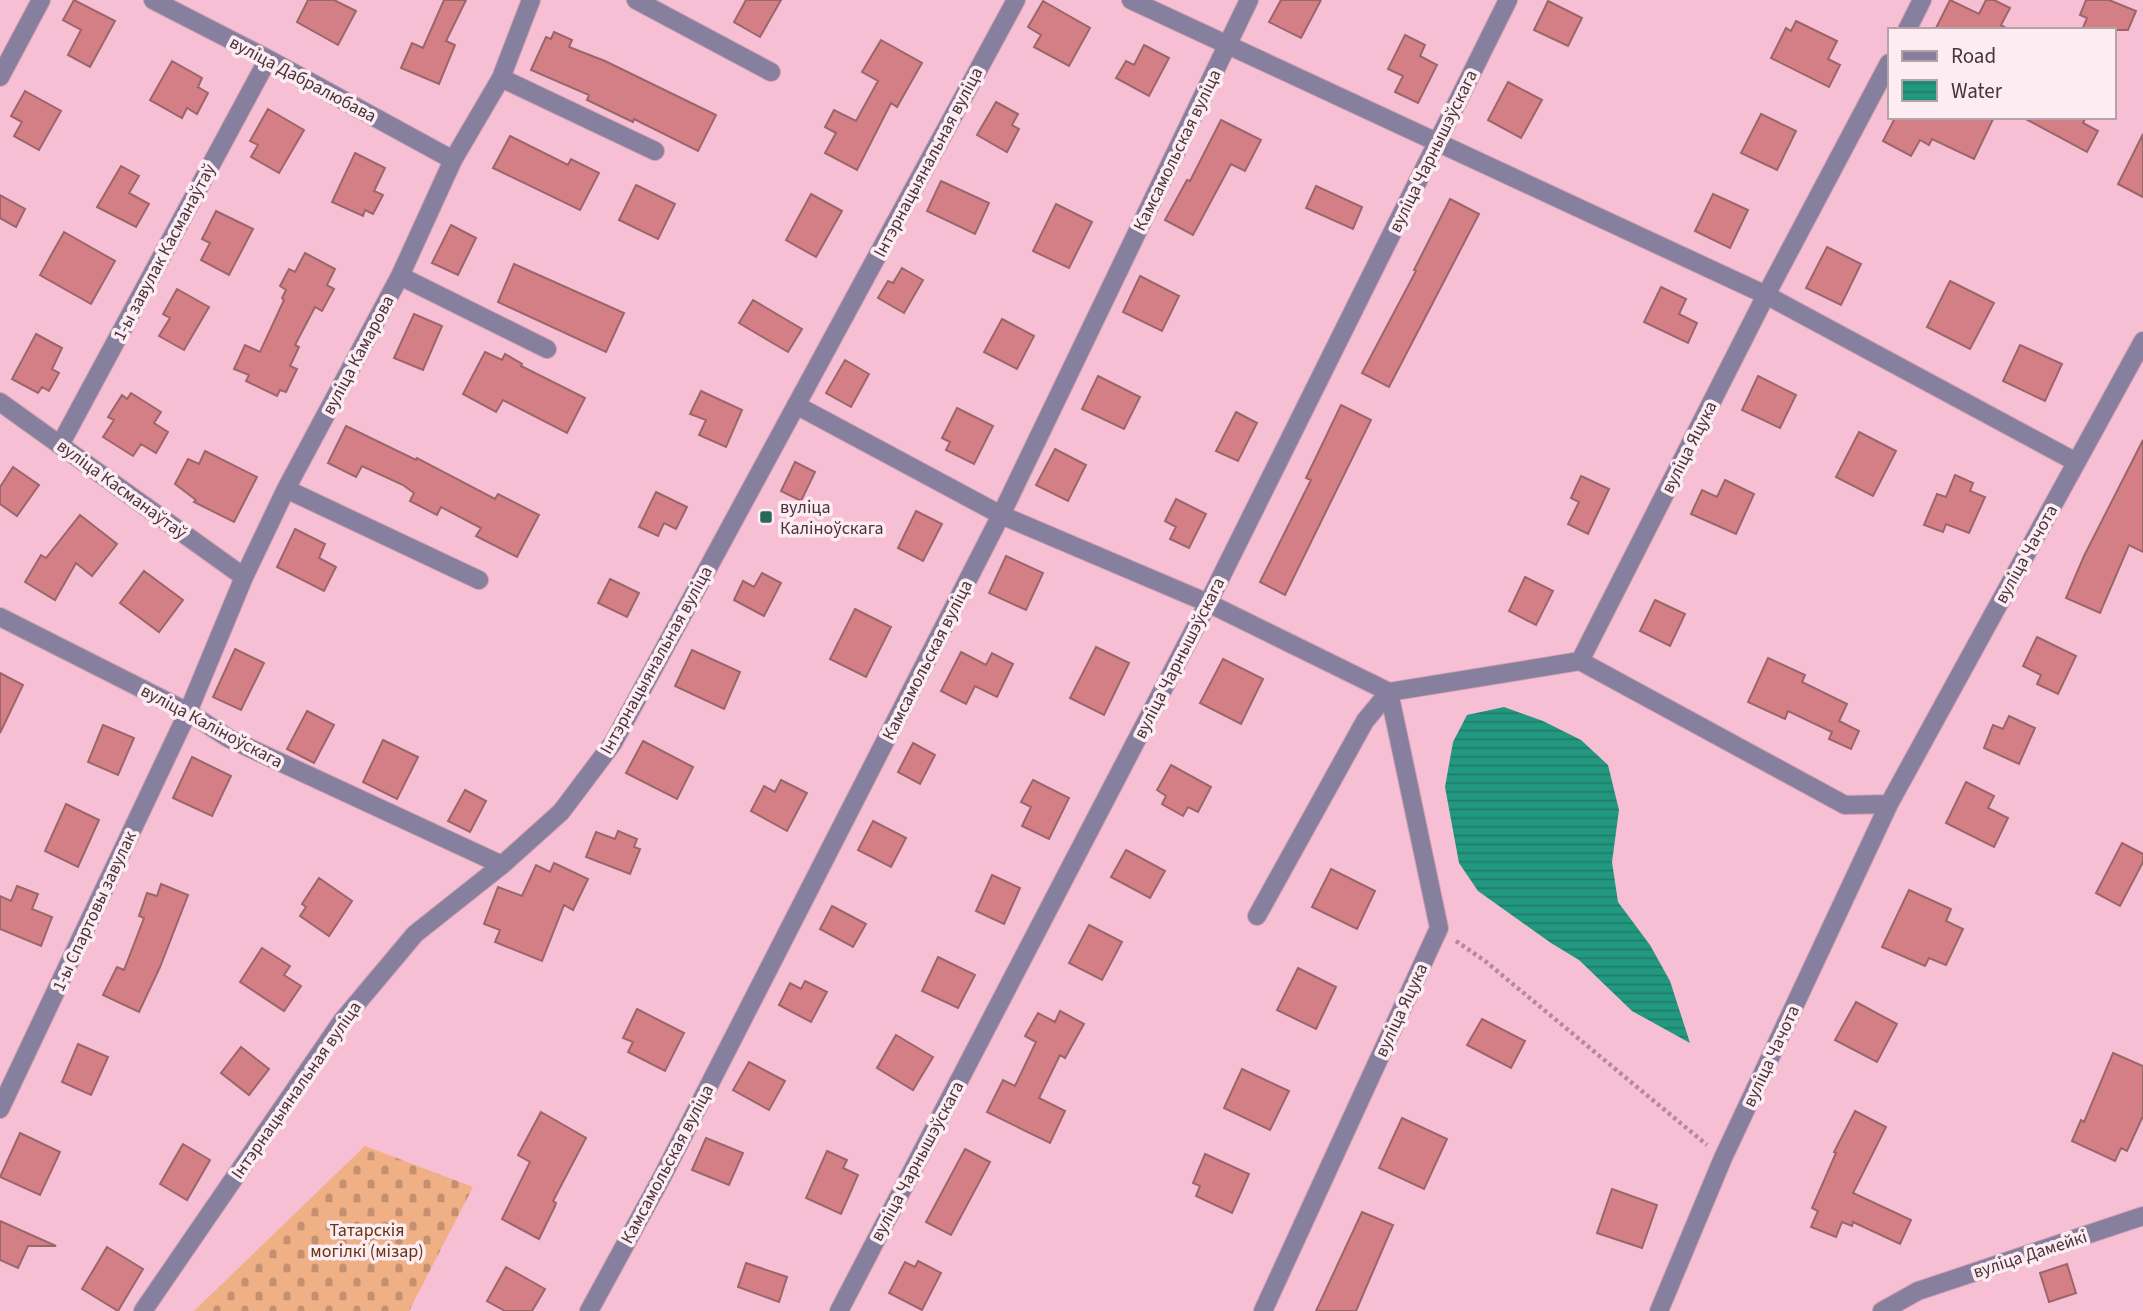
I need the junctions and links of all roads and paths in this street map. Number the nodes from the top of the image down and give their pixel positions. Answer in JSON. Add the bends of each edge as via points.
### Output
{"nodes":[{"id":1,"x":41,"y":0,"type":"edge"},
{"id":2,"x":153,"y":0,"type":"edge"},
{"id":3,"x":531,"y":0,"type":"edge"},
{"id":4,"x":636,"y":0,"type":"edge"},
{"id":5,"x":1016,"y":0,"type":"edge"},
{"id":6,"x":1131,"y":0,"type":"edge"},
{"id":7,"x":1249,"y":0,"type":"edge"},
{"id":8,"x":1508,"y":0,"type":"edge"},
{"id":9,"x":1922,"y":0,"type":"edge"},
{"id":10,"x":1908,"y":28,"type":"edge"},
{"id":11,"x":1228,"y":44,"type":"junction"},
{"id":12,"x":268,"y":59,"type":"junction"},
{"id":13,"x":1888,"y":65,"type":"edge"},
{"id":14,"x":771,"y":72,"type":"dead end"},
{"id":15,"x":0,"y":77,"type":"edge"},
{"id":16,"x":501,"y":78,"type":"junction"},
{"id":17,"x":1437,"y":142,"type":"junction"},
{"id":18,"x":655,"y":151,"type":"dead end"},
{"id":19,"x":453,"y":159,"type":"junction"},
{"id":20,"x":400,"y":276,"type":"junction"},
{"id":21,"x":1766,"y":295,"type":"junction"},
{"id":22,"x":2143,"y":341,"type":"edge"},
{"id":23,"x":547,"y":349,"type":"dead end"},
{"id":24,"x":0,"y":401,"type":"edge"},
{"id":25,"x":796,"y":405,"type":"junction"},
{"id":26,"x":60,"y":445,"type":"junction"},
{"id":27,"x":2076,"y":462,"type":"junction"},
{"id":28,"x":285,"y":489,"type":"junction"},
{"id":29,"x":1001,"y":515,"type":"junction"},
{"id":30,"x":244,"y":577,"type":"junction"},
{"id":31,"x":479,"y":580,"type":"dead end"},
{"id":32,"x":1208,"y":603,"type":"junction"},
{"id":33,"x":0,"y":617,"type":"edge"},
{"id":34,"x":1580,"y":661,"type":"junction"},
{"id":35,"x":1389,"y":691,"type":"junction"},
{"id":36,"x":188,"y":712,"type":"junction"},
{"id":37,"x":1889,"y":804,"type":"junction"},
{"id":38,"x":502,"y":864,"type":"junction"},
{"id":39,"x":1257,"y":916,"type":"dead end"},
{"id":40,"x":1438,"y":928,"type":"junction"},
{"id":41,"x":0,"y":1109,"type":"edge"},
{"id":42,"x":1723,"y":1158,"type":"junction"},
{"id":43,"x":2143,"y":1216,"type":"edge"},
{"id":44,"x":143,"y":1311,"type":"edge"},
{"id":45,"x":589,"y":1311,"type":"edge"},
{"id":46,"x":839,"y":1311,"type":"edge"},
{"id":47,"x":1263,"y":1311,"type":"edge"},
{"id":48,"x":1659,"y":1311,"type":"edge"},
{"id":49,"x":1882,"y":1311,"type":"edge"}],
"edges":[{"from":1,"to":15,"type":"street"},
{"from":2,"to":12,"type":"street","name":"вуліца Дабралюбава"},
{"from":3,"to":16,"type":"street","name":"вуліца Камарова"},
{"from":4,"to":14,"type":"street"},
{"from":5,"to":25,"type":"street","name":"Інтэрнацыянальная вуліца"},
{"from":6,"to":11,"type":"street"},
{"from":7,"to":11,"type":"street","name":"Камсамольская вуліца"},
{"from":8,"to":17,"type":"street","name":"вуліца Чарнышэўскага"},
{"from":9,"to":10,"type":"street"},
{"from":11,"to":17,"type":"street"},
{"from":11,"to":29,"type":"street","name":"Камсамольская вуліца"},
{"from":12,"to":19,"type":"street","name":"вуліца Дабралюбава"},
{"from":12,"to":26,"type":"street","name":"1-ы завулак Касманаўтаў"},
{"from":13,"to":21,"type":"street","name":"вуліца Яцука"},
{"from":16,"to":18,"type":"street"},
{"from":16,"to":19,"type":"street","name":"вуліца Камарова"},
{"from":17,"to":21,"type":"street"},
{"from":17,"to":32,"type":"street","name":"вуліца Чарнышэўскага"},
{"from":19,"to":20,"type":"street","name":"вуліца Камарова"},
{"from":20,"to":23,"type":"street"},
{"from":20,"to":28,"type":"street","name":"вуліца Камарова"},
{"from":21,"to":27,"type":"street"},
{"from":21,"to":34,"type":"street","name":"вуліца Яцука"},
{"from":22,"to":27,"type":"street","name":"вуліца Чачота"},
{"from":24,"to":26,"type":"street","name":"вуліца Касманаўтаў"},
{"from":25,"to":29,"type":"street"},
{"from":25,"to":38,"type":"street","name":"Інтэрнацыянальная вуліца","via":[[613,743],[561,812]]},
{"from":26,"to":30,"type":"street","name":"вуліца Касманаўтаў"},
{"from":27,"to":37,"type":"street","name":"вуліца Чачота"},
{"from":28,"to":30,"type":"street","name":"вуліца Камарова"},
{"from":28,"to":31,"type":"street"},
{"from":29,"to":32,"type":"street"},
{"from":29,"to":45,"type":"street","name":"Камсамольская вуліца"},
{"from":30,"to":36,"type":"street","name":"вуліца Камарова"},
{"from":32,"to":35,"type":"street"},
{"from":32,"to":46,"type":"street","name":"вуліца Чарнышэўскага"},
{"from":33,"to":36,"type":"street","name":"вуліца Каліноўскага"},
{"from":34,"to":35,"type":"street"},
{"from":34,"to":37,"type":"street","via":[[1845,805]]},
{"from":35,"to":39,"type":"street","via":[[1365,721]]},
{"from":35,"to":40,"type":"street"},
{"from":36,"to":38,"type":"street","name":"вуліца Каліноўскага","via":[[228,738]]},
{"from":36,"to":41,"type":"street","name":"1-ы Спартовы завулак"},
{"from":37,"to":42,"type":"street","name":"вуліца Чачота"},
{"from":38,"to":44,"type":"street","name":"Інтэрнацыянальная вуліца","via":[[415,933],[342,1021]]},
{"from":40,"to":42,"type":"path","via":[[1485,961]]},
{"from":40,"to":47,"type":"street","name":"вуліца Яцука"},
{"from":42,"to":48,"type":"street","name":"вуліца Чачота"},
{"from":43,"to":49,"type":"street","name":"вуліца Дамейкі","via":[[1917,1291]]}]}
